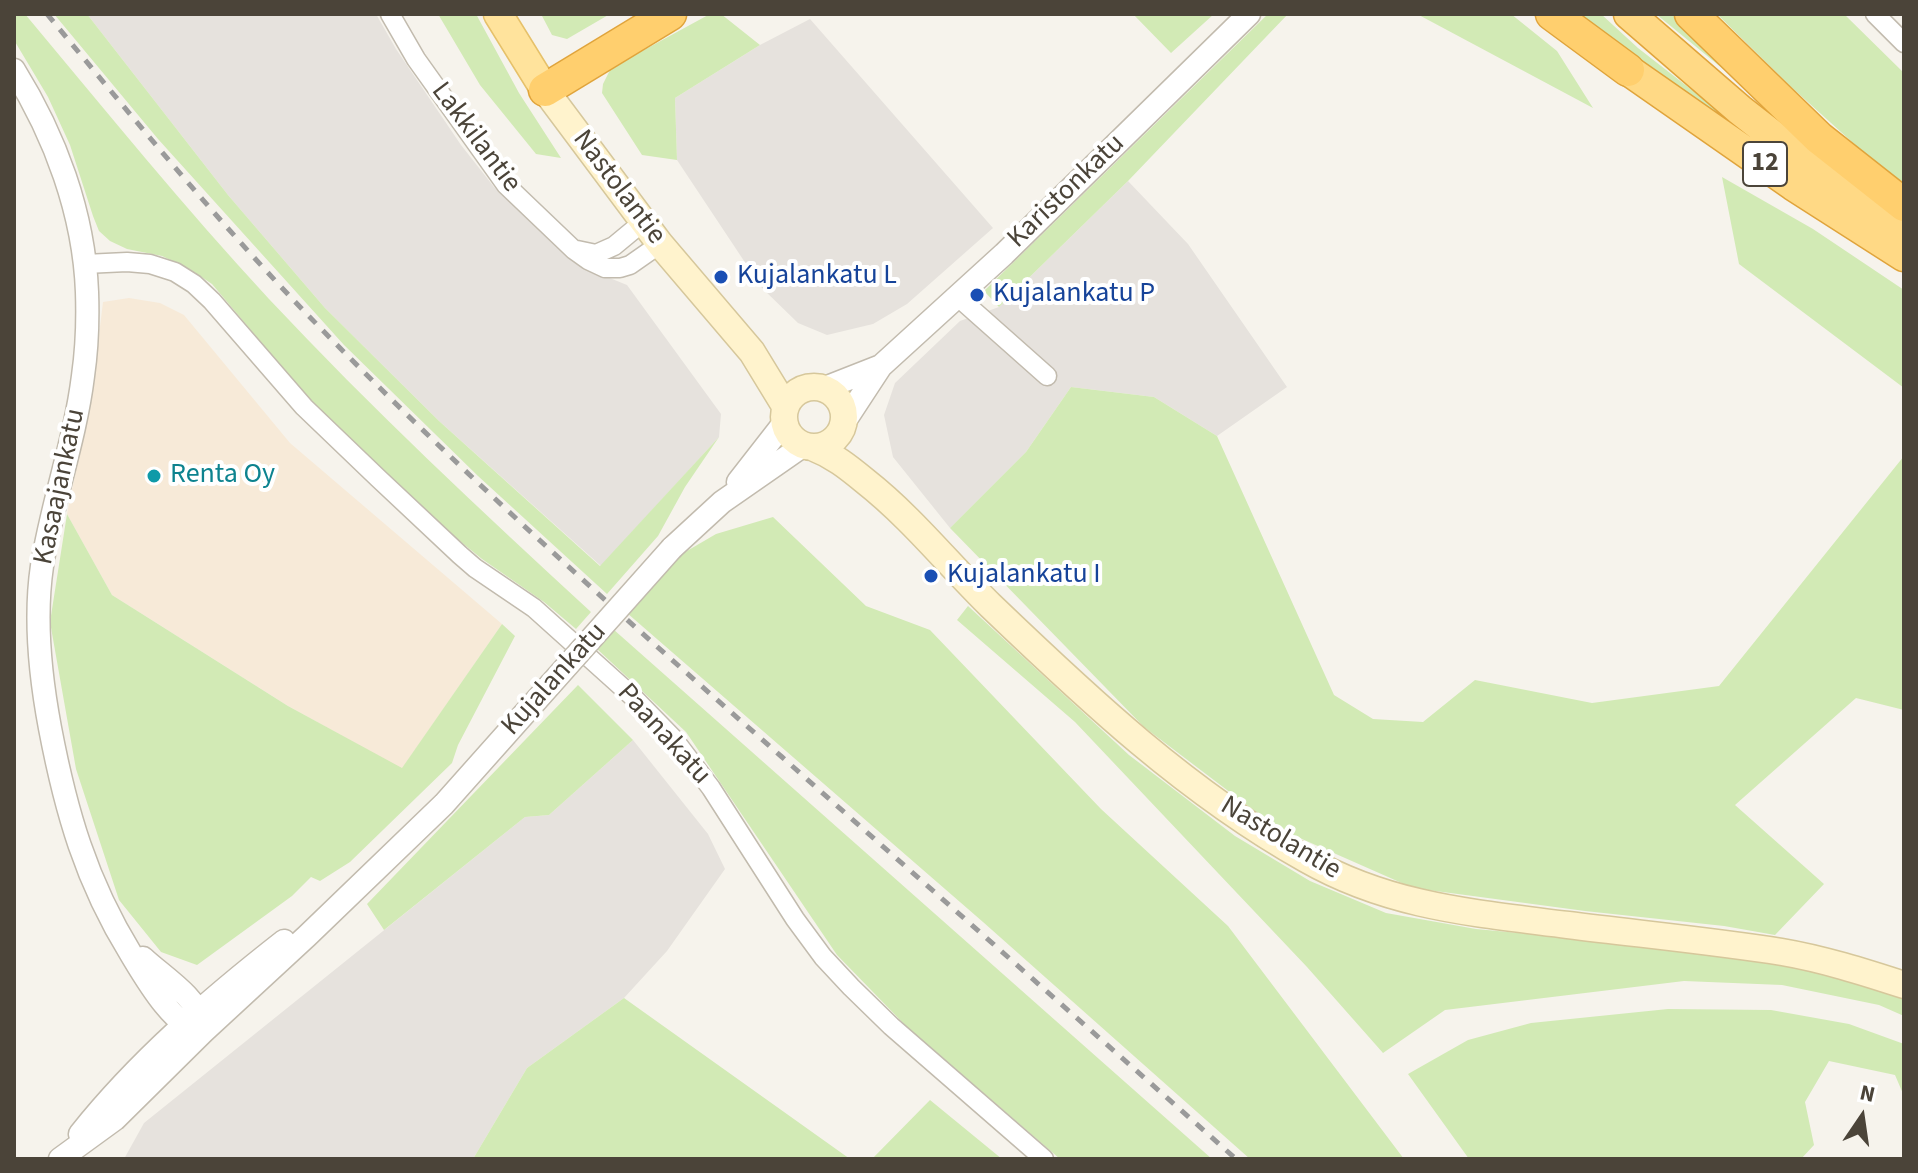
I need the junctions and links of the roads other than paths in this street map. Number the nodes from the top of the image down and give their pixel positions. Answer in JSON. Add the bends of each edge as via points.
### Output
{"nodes":[{"id":1,"x":390,"y":14,"type":"edge"},
{"id":2,"x":498,"y":14,"type":"edge"},
{"id":3,"x":670,"y":14,"type":"edge"},
{"id":4,"x":1249,"y":14,"type":"edge"},
{"id":5,"x":1552,"y":14,"type":"edge"},
{"id":6,"x":1629,"y":14,"type":"edge"},
{"id":7,"x":1691,"y":14,"type":"edge"},
{"id":8,"x":1875,"y":14,"type":"edge"},
{"id":9,"x":1904,"y":43,"type":"edge"},
{"id":10,"x":14,"y":70,"type":"edge"},
{"id":11,"x":1628,"y":70,"type":"joint"},
{"id":12,"x":545,"y":90,"type":"junction"},
{"id":13,"x":1904,"y":205,"type":"edge"},
{"id":14,"x":643,"y":222,"type":"junction"},
{"id":15,"x":1904,"y":232,"type":"edge"},
{"id":16,"x":660,"y":244,"type":"junction"},
{"id":17,"x":574,"y":250,"type":"junction"},
{"id":18,"x":1904,"y":256,"type":"edge"},
{"id":19,"x":85,"y":264,"type":"junction"},
{"id":20,"x":958,"y":297,"type":"junction"},
{"id":21,"x":752,"y":352,"type":"junction"},
{"id":22,"x":881,"y":366,"type":"junction"},
{"id":23,"x":1047,"y":376,"type":"dead end"},
{"id":24,"x":815,"y":388,"type":"junction"},
{"id":25,"x":785,"y":414,"type":"junction"},
{"id":26,"x":842,"y":426,"type":"junction"},
{"id":27,"x":808,"y":446,"type":"junction"},
{"id":28,"x":887,"y":498,"type":"junction"},
{"id":29,"x":722,"y":502,"type":"junction"},
{"id":30,"x":1904,"y":985,"type":"edge"},
{"id":31,"x":195,"y":1022,"type":"junction"},
{"id":32,"x":62,"y":1158,"type":"edge"},
{"id":33,"x":1044,"y":1159,"type":"edge"}],
"edges":[{"from":1,"to":17,"type":"street","name":"Lakkilantie","via":[[506,185]]},
{"from":2,"to":12,"type":"main road","name":"Nastolantie"},
{"from":3,"to":12,"type":"highway"},
{"from":4,"to":20,"type":"street","name":"Karistonkatu"},
{"from":5,"to":11,"type":"highway","number":"12"},
{"from":6,"to":15,"type":"highway","number":"12","via":[[1740,110]]},
{"from":7,"to":13,"type":"highway","number":"12","via":[[1819,138]]},
{"from":8,"to":9,"type":"street"},
{"from":10,"to":19,"type":"street","name":"Kasaajankatu","via":[[64,174]]},
{"from":11,"to":18,"type":"highway","number":"12"},
{"from":12,"to":14,"type":"main road","name":"Nastolantie"},
{"from":14,"to":16,"type":"main road","name":"Nastolantie"},
{"from":14,"to":17,"type":"street","via":[[596,254]]},
{"from":16,"to":17,"type":"street","name":"Lakkilantie","via":[[620,268],[605,268]]},
{"from":16,"to":21,"type":"main road","name":"Nastolantie"},
{"from":19,"to":31,"type":"street","name":"Kasaajankatu","via":[[83,377],[42,568],[40,658],[45,701],[68,809],[106,908],[137,951],[182,992]]},
{"from":19,"to":33,"type":"street","name":"Paanakatu","via":[[150,264],[194,284],[304,407],[398,497],[475,568],[558,628],[673,738],[823,957],[891,1026]]},
{"from":20,"to":22,"type":"street","name":"Karistonkatu"},
{"from":20,"to":23,"type":"street"},
{"from":21,"to":24,"type":"main road","name":"Nastolantie"},
{"from":21,"to":25,"type":"main road","name":"Nastolantie"},
{"from":22,"to":24,"type":"street","name":"Karistonkatu"},
{"from":22,"to":26,"type":"street","name":"Karistonkatu"},
{"from":24,"to":25,"type":"main road","via":[[795,393]]},
{"from":24,"to":26,"type":"main road","via":[[838,399]]},
{"from":25,"to":27,"type":"main road","via":[[791,437]]},
{"from":25,"to":29,"type":"street","name":"Kujalankatu"},
{"from":26,"to":27,"type":"main road","via":[[833,440]]},
{"from":26,"to":28,"type":"main road","name":"Nastolantie"},
{"from":27,"to":28,"type":"main road","name":"Nastolantie","via":[[828,453]]},
{"from":27,"to":29,"type":"street","name":"Kujalankatu"},
{"from":28,"to":30,"type":"main road","name":"Nastolantie","via":[[1009,623],[1154,754],[1217,804],[1308,861],[1391,896],[1447,908],[1784,952]]},
{"from":29,"to":31,"type":"street","name":"Kujalankatu","bridge":true,"via":[[672,548],[444,804],[307,936]]},
{"from":31,"to":32,"type":"street","name":"Kujalankatu","via":[[115,1119]]}]}
